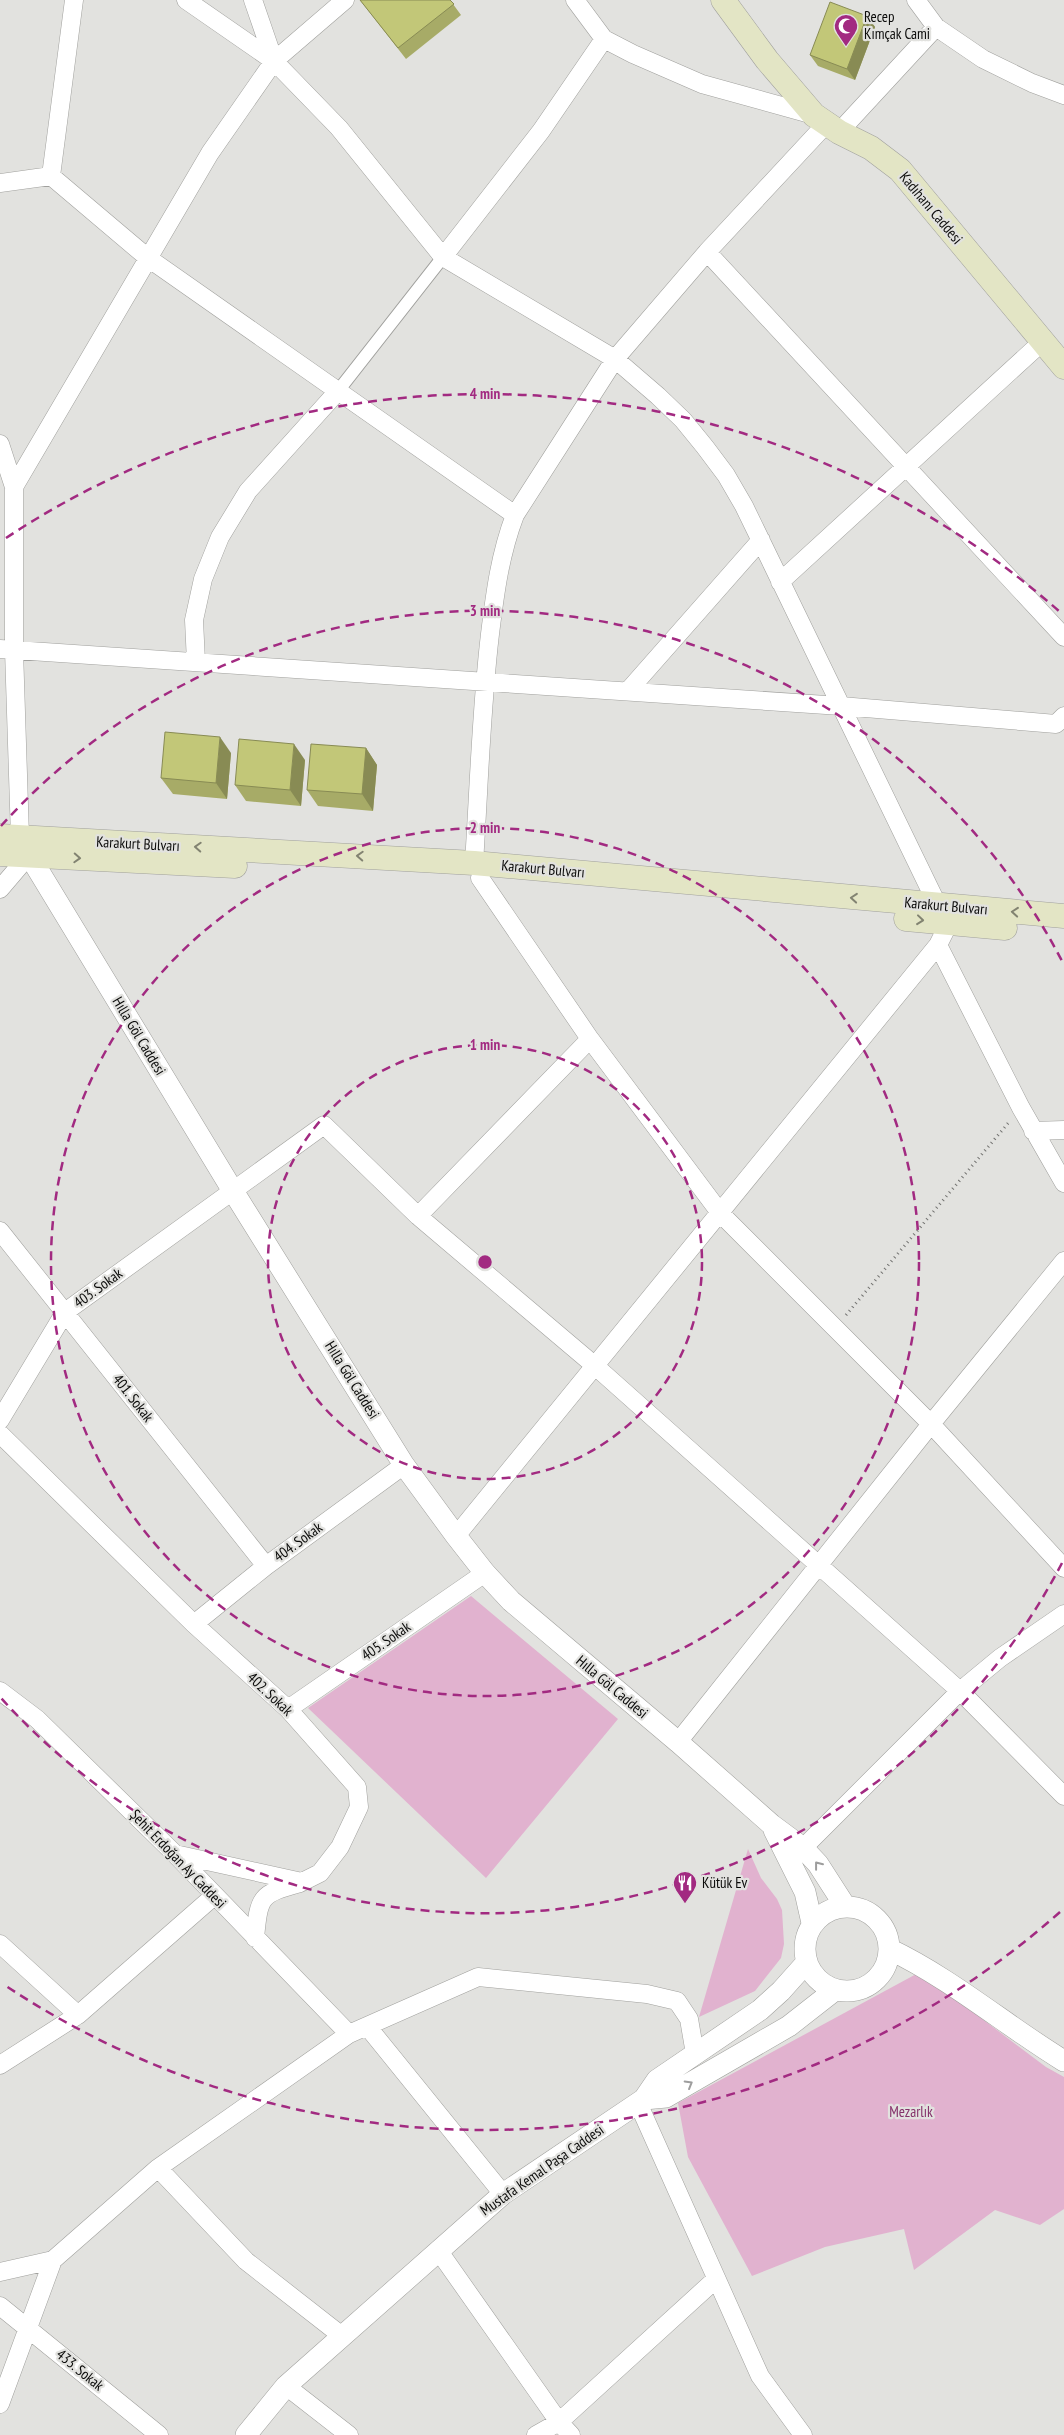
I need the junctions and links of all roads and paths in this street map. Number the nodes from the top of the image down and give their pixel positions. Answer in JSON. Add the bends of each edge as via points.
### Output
{"nodes":[{"id":1,"x":74,"y":0,"type":"edge"},
{"id":2,"x":186,"y":0,"type":"edge"},
{"id":3,"x":253,"y":0,"type":"edge"},
{"id":4,"x":345,"y":0,"type":"edge"},
{"id":5,"x":575,"y":0,"type":"edge"},
{"id":6,"x":723,"y":0,"type":"edge"},
{"id":7,"x":916,"y":0,"type":"edge"},
{"id":8,"x":936,"y":27,"type":"junction"},
{"id":9,"x":604,"y":39,"type":"junction"},
{"id":10,"x":274,"y":61,"type":"junction"},
{"id":11,"x":1064,"y":95,"type":"edge"},
{"id":12,"x":827,"y":123,"type":"junction"},
{"id":13,"x":51,"y":176,"type":"junction"},
{"id":14,"x":0,"y":183,"type":"edge"},
{"id":15,"x":707,"y":252,"type":"junction"},
{"id":16,"x":443,"y":257,"type":"junction"},
{"id":17,"x":148,"y":258,"type":"junction"},
{"id":18,"x":1042,"y":342,"type":"junction"},
{"id":19,"x":615,"y":359,"type":"junction"},
{"id":20,"x":1064,"y":367,"type":"edge"},
{"id":21,"x":338,"y":391,"type":"junction"},
{"id":22,"x":0,"y":449,"type":"edge"},
{"id":23,"x":906,"y":467,"type":"junction"},
{"id":24,"x":14,"y":486,"type":"junction"},
{"id":25,"x":515,"y":515,"type":"junction"},
{"id":26,"x":761,"y":540,"type":"junction"},
{"id":27,"x":780,"y":582,"type":"junction"},
{"id":28,"x":1064,"y":637,"type":"edge"},
{"id":29,"x":7,"y":649,"type":"edge"},
{"id":30,"x":196,"y":662,"type":"junction"},
{"id":31,"x":484,"y":682,"type":"junction"},
{"id":32,"x":628,"y":691,"type":"junction"},
{"id":33,"x":842,"y":706,"type":"junction"},
{"id":34,"x":1064,"y":716,"type":"edge"},
{"id":35,"x":16,"y":843,"type":"edge"},
{"id":36,"x":0,"y":854,"type":"edge"},
{"id":37,"x":477,"y":870,"type":"junction"},
{"id":38,"x":0,"y":888,"type":"edge"},
{"id":39,"x":944,"y":914,"type":"junction"},
{"id":40,"x":1064,"y":916,"type":"edge"},
{"id":41,"x":1064,"y":932,"type":"edge"},
{"id":42,"x":938,"y":946,"type":"junction"},
{"id":43,"x":590,"y":1039,"type":"junction"},
{"id":44,"x":1020,"y":1108,"type":"junction"},
{"id":45,"x":1064,"y":1130,"type":"edge"},
{"id":46,"x":1033,"y":1131,"type":"junction"},
{"id":47,"x":1064,"y":1183,"type":"edge"},
{"id":48,"x":233,"y":1191,"type":"junction"},
{"id":49,"x":721,"y":1214,"type":"junction"},
{"id":50,"x":418,"y":1216,"type":"junction"},
{"id":51,"x":0,"y":1231,"type":"edge"},
{"id":52,"x":1064,"y":1261,"type":"edge"},
{"id":53,"x":65,"y":1312,"type":"junction"},
{"id":54,"x":834,"y":1328,"type":"junction"},
{"id":55,"x":594,"y":1365,"type":"junction"},
{"id":56,"x":0,"y":1420,"type":"edge"},
{"id":57,"x":931,"y":1424,"type":"junction"},
{"id":58,"x":0,"y":1434,"type":"edge"},
{"id":59,"x":404,"y":1465,"type":"junction"},
{"id":60,"x":456,"y":1536,"type":"junction"},
{"id":61,"x":818,"y":1565,"type":"junction"},
{"id":62,"x":266,"y":1566,"type":"junction"},
{"id":63,"x":1064,"y":1568,"type":"edge"},
{"id":64,"x":484,"y":1574,"type":"junction"},
{"id":65,"x":1064,"y":1614,"type":"edge"},
{"id":66,"x":194,"y":1624,"type":"junction"},
{"id":67,"x":0,"y":1692,"type":"edge"},
{"id":68,"x":960,"y":1692,"type":"junction"},
{"id":69,"x":288,"y":1709,"type":"junction"},
{"id":70,"x":678,"y":1742,"type":"junction"},
{"id":71,"x":1064,"y":1796,"type":"edge"},
{"id":72,"x":772,"y":1825,"type":"junction"},
{"id":73,"x":803,"y":1848,"type":"junction"},
{"id":74,"x":175,"y":1854,"type":"junction"},
{"id":75,"x":302,"y":1882,"type":"junction"},
{"id":76,"x":214,"y":1896,"type":"junction"},
{"id":77,"x":845,"y":1906,"type":"junction"},
{"id":78,"x":812,"y":1923,"type":"junction"},
{"id":79,"x":254,"y":1938,"type":"junction"},
{"id":80,"x":0,"y":1944,"type":"edge"},
{"id":81,"x":890,"y":1949,"type":"junction"},
{"id":82,"x":806,"y":1963,"type":"junction"},
{"id":83,"x":835,"y":1990,"type":"junction"},
{"id":84,"x":78,"y":2014,"type":"junction"},
{"id":85,"x":368,"y":2026,"type":"junction"},
{"id":86,"x":349,"y":2034,"type":"junction"},
{"id":87,"x":695,"y":2054,"type":"junction"},
{"id":88,"x":1064,"y":2061,"type":"edge"},
{"id":89,"x":0,"y":2065,"type":"edge"},
{"id":90,"x":641,"y":2101,"type":"junction"},
{"id":91,"x":158,"y":2168,"type":"junction"},
{"id":92,"x":503,"y":2194,"type":"junction"},
{"id":93,"x":438,"y":2250,"type":"junction"},
{"id":94,"x":53,"y":2260,"type":"junction"},
{"id":95,"x":0,"y":2272,"type":"edge"},
{"id":96,"x":716,"y":2279,"type":"junction"},
{"id":97,"x":0,"y":2306,"type":"edge"},
{"id":98,"x":27,"y":2327,"type":"junction"},
{"id":99,"x":342,"y":2336,"type":"junction"},
{"id":100,"x":286,"y":2386,"type":"junction"},
{"id":101,"x":0,"y":2404,"type":"edge"},
{"id":102,"x":559,"y":2422,"type":"junction"},
{"id":103,"x":159,"y":2435,"type":"edge"},
{"id":104,"x":246,"y":2435,"type":"edge"},
{"id":105,"x":349,"y":2435,"type":"edge"},
{"id":106,"x":536,"y":2435,"type":"edge"},
{"id":107,"x":571,"y":2435,"type":"edge"},
{"id":108,"x":803,"y":2435,"type":"edge"}],
"edges":[{"from":1,"to":13,"type":"street"},
{"from":2,"to":10,"type":"street"},
{"from":3,"to":10,"type":"street"},
{"from":4,"to":10,"type":"street"},
{"from":5,"to":9,"type":"street"},
{"from":6,"to":12,"type":"main road","name":"Kadıhanı Caddesi","via":[[767,60]]},
{"from":7,"to":8,"type":"street"},
{"from":8,"to":11,"type":"street","via":[[983,59]]},
{"from":8,"to":12,"type":"street"},
{"from":9,"to":12,"type":"street","via":[[702,84]]},
{"from":9,"to":16,"type":"street","via":[[541,131]]},
{"from":10,"to":16,"type":"street","via":[[339,128]]},
{"from":10,"to":17,"type":"street","via":[[210,153]]},
{"from":12,"to":15,"type":"street"},
{"from":12,"to":18,"type":"main road","name":"Kadıhanı Caddesi","via":[[871,148],[900,170]]},
{"from":13,"to":14,"type":"street"},
{"from":13,"to":17,"type":"street"},
{"from":15,"to":19,"type":"street"},
{"from":15,"to":23,"type":"street"},
{"from":16,"to":19,"type":"street"},
{"from":16,"to":21,"type":"street"},
{"from":17,"to":21,"type":"street"},
{"from":17,"to":24,"type":"street"},
{"from":18,"to":20,"type":"main road","name":"Kadıhanı Caddesi"},
{"from":18,"to":23,"type":"street"},
{"from":19,"to":25,"type":"street"},
{"from":19,"to":26,"type":"street","via":[[683,420],[705,447],[726,475]]},
{"from":21,"to":25,"type":"street"},
{"from":21,"to":30,"type":"street","via":[[248,491],[220,537],[203,579],[194,620]]},
{"from":22,"to":24,"type":"street"},
{"from":23,"to":27,"type":"street"},
{"from":23,"to":28,"type":"street"},
{"from":24,"to":29,"type":"street"},
{"from":25,"to":31,"type":"street","via":[[498,576]]},
{"from":26,"to":27,"type":"street"},
{"from":26,"to":32,"type":"street"},
{"from":27,"to":33,"type":"street"},
{"from":29,"to":30,"type":"street"},
{"from":29,"to":35,"type":"street"},
{"from":30,"to":31,"type":"street"},
{"from":31,"to":32,"type":"street"},
{"from":31,"to":37,"type":"street"},
{"from":32,"to":33,"type":"street"},
{"from":33,"to":34,"type":"street","via":[[1056,724]]},
{"from":33,"to":39,"type":"street"},
{"from":35,"to":36,"type":"main road","name":"Karakurt Bulvarı"},
{"from":35,"to":37,"type":"main road","name":"Karakurt Bulvarı"},
{"from":35,"to":38,"type":"street"},
{"from":35,"to":48,"type":"street","name":"Hılla Göl Caddesi"},
{"from":37,"to":39,"type":"main road","name":"Karakurt Bulvarı"},
{"from":37,"to":43,"type":"street"},
{"from":40,"to":39,"type":"main road","name":"Karakurt Bulvarı","one_way":true},
{"from":39,"to":41,"type":"main road","name":"Karakurt Bulvarı"},
{"from":39,"to":42,"type":"street"},
{"from":42,"to":44,"type":"street"},
{"from":42,"to":49,"type":"street"},
{"from":43,"to":49,"type":"street"},
{"from":43,"to":50,"type":"street"},
{"from":44,"to":46,"type":"street"},
{"from":44,"to":54,"type":"path"},
{"from":45,"to":46,"type":"street"},
{"from":46,"to":47,"type":"street"},
{"from":48,"to":50,"type":"street","name":"403. Sokak","via":[[324,1125]]},
{"from":48,"to":53,"type":"street","name":"403. Sokak"},
{"from":48,"to":59,"type":"street","name":"Hılla Göl Caddesi"},
{"from":49,"to":54,"type":"street"},
{"from":49,"to":55,"type":"street"},
{"from":50,"to":55,"type":"street"},
{"from":51,"to":53,"type":"street","name":"401. Sokak"},
{"from":52,"to":57,"type":"street"},
{"from":53,"to":56,"type":"street","name":"403. Sokak"},
{"from":53,"to":62,"type":"street","name":"401. Sokak"},
{"from":54,"to":57,"type":"street"},
{"from":55,"to":60,"type":"street"},
{"from":55,"to":61,"type":"street"},
{"from":57,"to":61,"type":"street"},
{"from":57,"to":63,"type":"street"},
{"from":58,"to":66,"type":"street","name":"402. Sokak"},
{"from":59,"to":60,"type":"street","name":"Hılla Göl Caddesi"},
{"from":59,"to":62,"type":"street","name":"404. Sokak"},
{"from":60,"to":64,"type":"street","name":"Hılla Göl Caddesi"},
{"from":61,"to":68,"type":"street"},
{"from":61,"to":70,"type":"street"},
{"from":62,"to":66,"type":"street","name":"404. Sokak"},
{"from":64,"to":69,"type":"street","name":"405. Sokak"},
{"from":64,"to":70,"type":"street","name":"Hılla Göl Caddesi","via":[[538,1625]]},
{"from":65,"to":68,"type":"street","via":[[1000,1658]]},
{"from":66,"to":69,"type":"street","name":"402. Sokak"},
{"from":67,"to":74,"type":"street","name":"Şehit Erdoğan Ay Caddesi","via":[[37,1719]]},
{"from":68,"to":71,"type":"street"},
{"from":68,"to":73,"type":"street"},
{"from":69,"to":75,"type":"street","name":"402. Sokak","via":[[357,1787],[358,1807],[340,1848],[320,1873]]},
{"from":70,"to":72,"type":"street","name":"Hılla Göl Caddesi"},
{"from":72,"to":73,"type":"street","name":"Hılla Göl Caddesi"},
{"from":72,"to":78,"type":"street","via":[[805,1892]]},
{"from":77,"to":73,"type":"street","name":"Hılla Göl Caddesi","one_way":true,"via":[[818,1864]]},
{"from":74,"to":75,"type":"street"},
{"from":74,"to":76,"type":"street","name":"Şehit Erdoğan Ay Caddesi"},
{"from":75,"to":79,"type":"street","name":"402. Sokak","via":[[271,1891],[257,1909]]},
{"from":76,"to":79,"type":"street","name":"Şehit Erdoğan Ay Caddesi"},
{"from":76,"to":84,"type":"street"},
{"from":77,"to":78,"type":"street","via":[[832,1909]]},
{"from":77,"to":81,"type":"street","via":[[859,1908],[876,1918],[887,1936]]},
{"from":78,"to":82,"type":"street","via":[[804,1949]]},
{"from":79,"to":86,"type":"street","name":"Şehit Erdoğan Ay Caddesi"},
{"from":80,"to":84,"type":"street"},
{"from":81,"to":83,"type":"street","via":[[885,1968],[872,1983],[861,1989]]},
{"from":81,"to":88,"type":"street","via":[[930,1970]]},
{"from":82,"to":83,"type":"street","via":[[818,1980]]},
{"from":82,"to":87,"type":"street","name":"Mustafa Kemal Paşa Caddesi","via":[[760,2010]]},
{"from":90,"to":83,"type":"street","one_way":true,"via":[[666,2097],[795,2022]]},
{"from":84,"to":89,"type":"street"},
{"from":85,"to":86,"type":"street"},
{"from":85,"to":87,"type":"street","via":[[478,1976],[647,1994],[677,2001],[689,2019]]},
{"from":85,"to":92,"type":"street"},
{"from":86,"to":91,"type":"street"},
{"from":87,"to":90,"type":"street","name":"Mustafa Kemal Paşa Caddesi","via":[[657,2080]]},
{"from":90,"to":92,"type":"street","name":"Mustafa Kemal Paşa Caddesi"},
{"from":90,"to":96,"type":"street"},
{"from":91,"to":94,"type":"street"},
{"from":91,"to":99,"type":"street","via":[[246,2261]]},
{"from":92,"to":93,"type":"street","name":"Mustafa Kemal Paşa Caddesi"},
{"from":93,"to":99,"type":"street","name":"Mustafa Kemal Paşa Caddesi"},
{"from":93,"to":102,"type":"street"},
{"from":94,"to":95,"type":"street"},
{"from":94,"to":98,"type":"street"},
{"from":96,"to":102,"type":"street"},
{"from":96,"to":108,"type":"street","via":[[760,2376]]},
{"from":97,"to":98,"type":"street","name":"433. Sokak"},
{"from":98,"to":101,"type":"street"},
{"from":98,"to":103,"type":"street","name":"433. Sokak"},
{"from":99,"to":100,"type":"street","name":"Mustafa Kemal Paşa Caddesi"},
{"from":100,"to":104,"type":"street","name":"Mustafa Kemal Paşa Caddesi"},
{"from":100,"to":105,"type":"street"},
{"from":102,"to":106,"type":"street"},
{"from":102,"to":107,"type":"street"}]}
